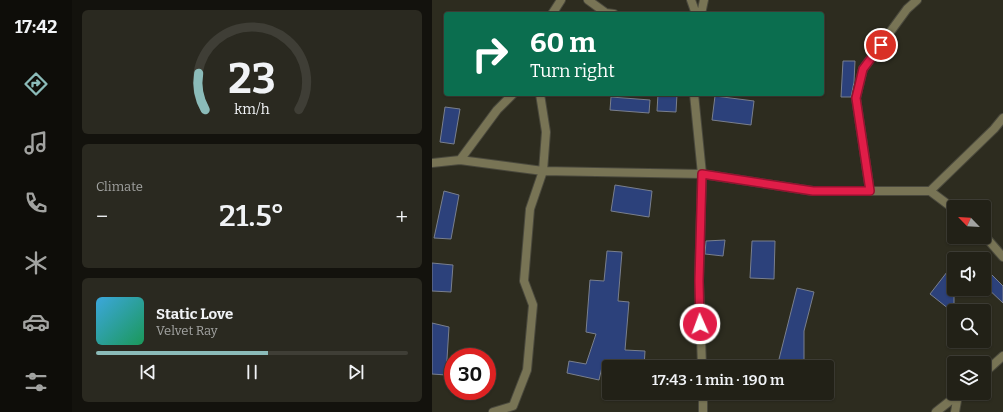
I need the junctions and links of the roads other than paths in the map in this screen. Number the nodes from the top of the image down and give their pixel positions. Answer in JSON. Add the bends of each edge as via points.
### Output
{"nodes":[{"id":1,"x":561,"y":0,"type":"edge"},
{"id":2,"x":588,"y":0,"type":"edge"},
{"id":3,"x":691,"y":0,"type":"edge"},
{"id":4,"x":704,"y":0,"type":"edge"},
{"id":5,"x":917,"y":0,"type":"edge"},
{"id":6,"x":553,"y":12,"type":"edge"},
{"id":7,"x":605,"y":12,"type":"edge"},
{"id":8,"x":695,"y":12,"type":"edge"},
{"id":9,"x":701,"y":12,"type":"edge"},
{"id":10,"x":511,"y":96,"type":"edge"},
{"id":11,"x":540,"y":96,"type":"edge"},
{"id":12,"x":694,"y":96,"type":"edge"},
{"id":13,"x":1003,"y":118,"type":"edge"},
{"id":14,"x":460,"y":160,"type":"junction"},
{"id":15,"x":432,"y":163,"type":"edge"},
{"id":16,"x":543,"y":171,"type":"junction"},
{"id":17,"x":702,"y":174,"type":"junction"},
{"id":18,"x":870,"y":191,"type":"junction"},
{"id":19,"x":930,"y":191,"type":"junction"},
{"id":20,"x":947,"y":204,"type":"edge"},
{"id":21,"x":991,"y":243,"type":"edge"},
{"id":22,"x":1003,"y":257,"type":"edge"},
{"id":23,"x":1003,"y":356,"type":"edge"},
{"id":24,"x":702,"y":360,"type":"edge"},
{"id":25,"x":991,"y":367,"type":"edge"},
{"id":26,"x":703,"y":400,"type":"edge"},
{"id":27,"x":951,"y":400,"type":"edge"},
{"id":28,"x":958,"y":400,"type":"edge"},
{"id":29,"x":493,"y":412,"type":"edge"},
{"id":30,"x":703,"y":412,"type":"edge"},
{"id":31,"x":936,"y":412,"type":"edge"},
{"id":32,"x":955,"y":412,"type":"edge"}],
"edges":[{"from":1,"to":6,"type":"street"},
{"from":2,"to":7,"type":"street"},
{"from":3,"to":8,"type":"street"},
{"from":4,"to":9,"type":"street"},
{"from":5,"to":18,"type":"street","via":[[907,9],[863,69],[859,84],[856,98]]},
{"from":10,"to":14,"type":"street","via":[[497,110]]},
{"from":11,"to":16,"type":"street","via":[[546,132]]},
{"from":12,"to":17,"type":"street"},
{"from":13,"to":19,"type":"street"},
{"from":14,"to":15,"type":"street"},
{"from":14,"to":16,"type":"street"},
{"from":16,"to":17,"type":"street"},
{"from":16,"to":29,"type":"street","via":[[530,209],[524,281],[533,304],[527,370],[513,406]]},
{"from":17,"to":18,"type":"street","via":[[813,191]]},
{"from":17,"to":24,"type":"street","via":[[699,281]]},
{"from":18,"to":19,"type":"street"},
{"from":19,"to":20,"type":"street"},
{"from":21,"to":22,"type":"street"},
{"from":23,"to":25,"type":"street"},
{"from":26,"to":30,"type":"street"},
{"from":27,"to":31,"type":"street"},
{"from":28,"to":32,"type":"street"}]}
